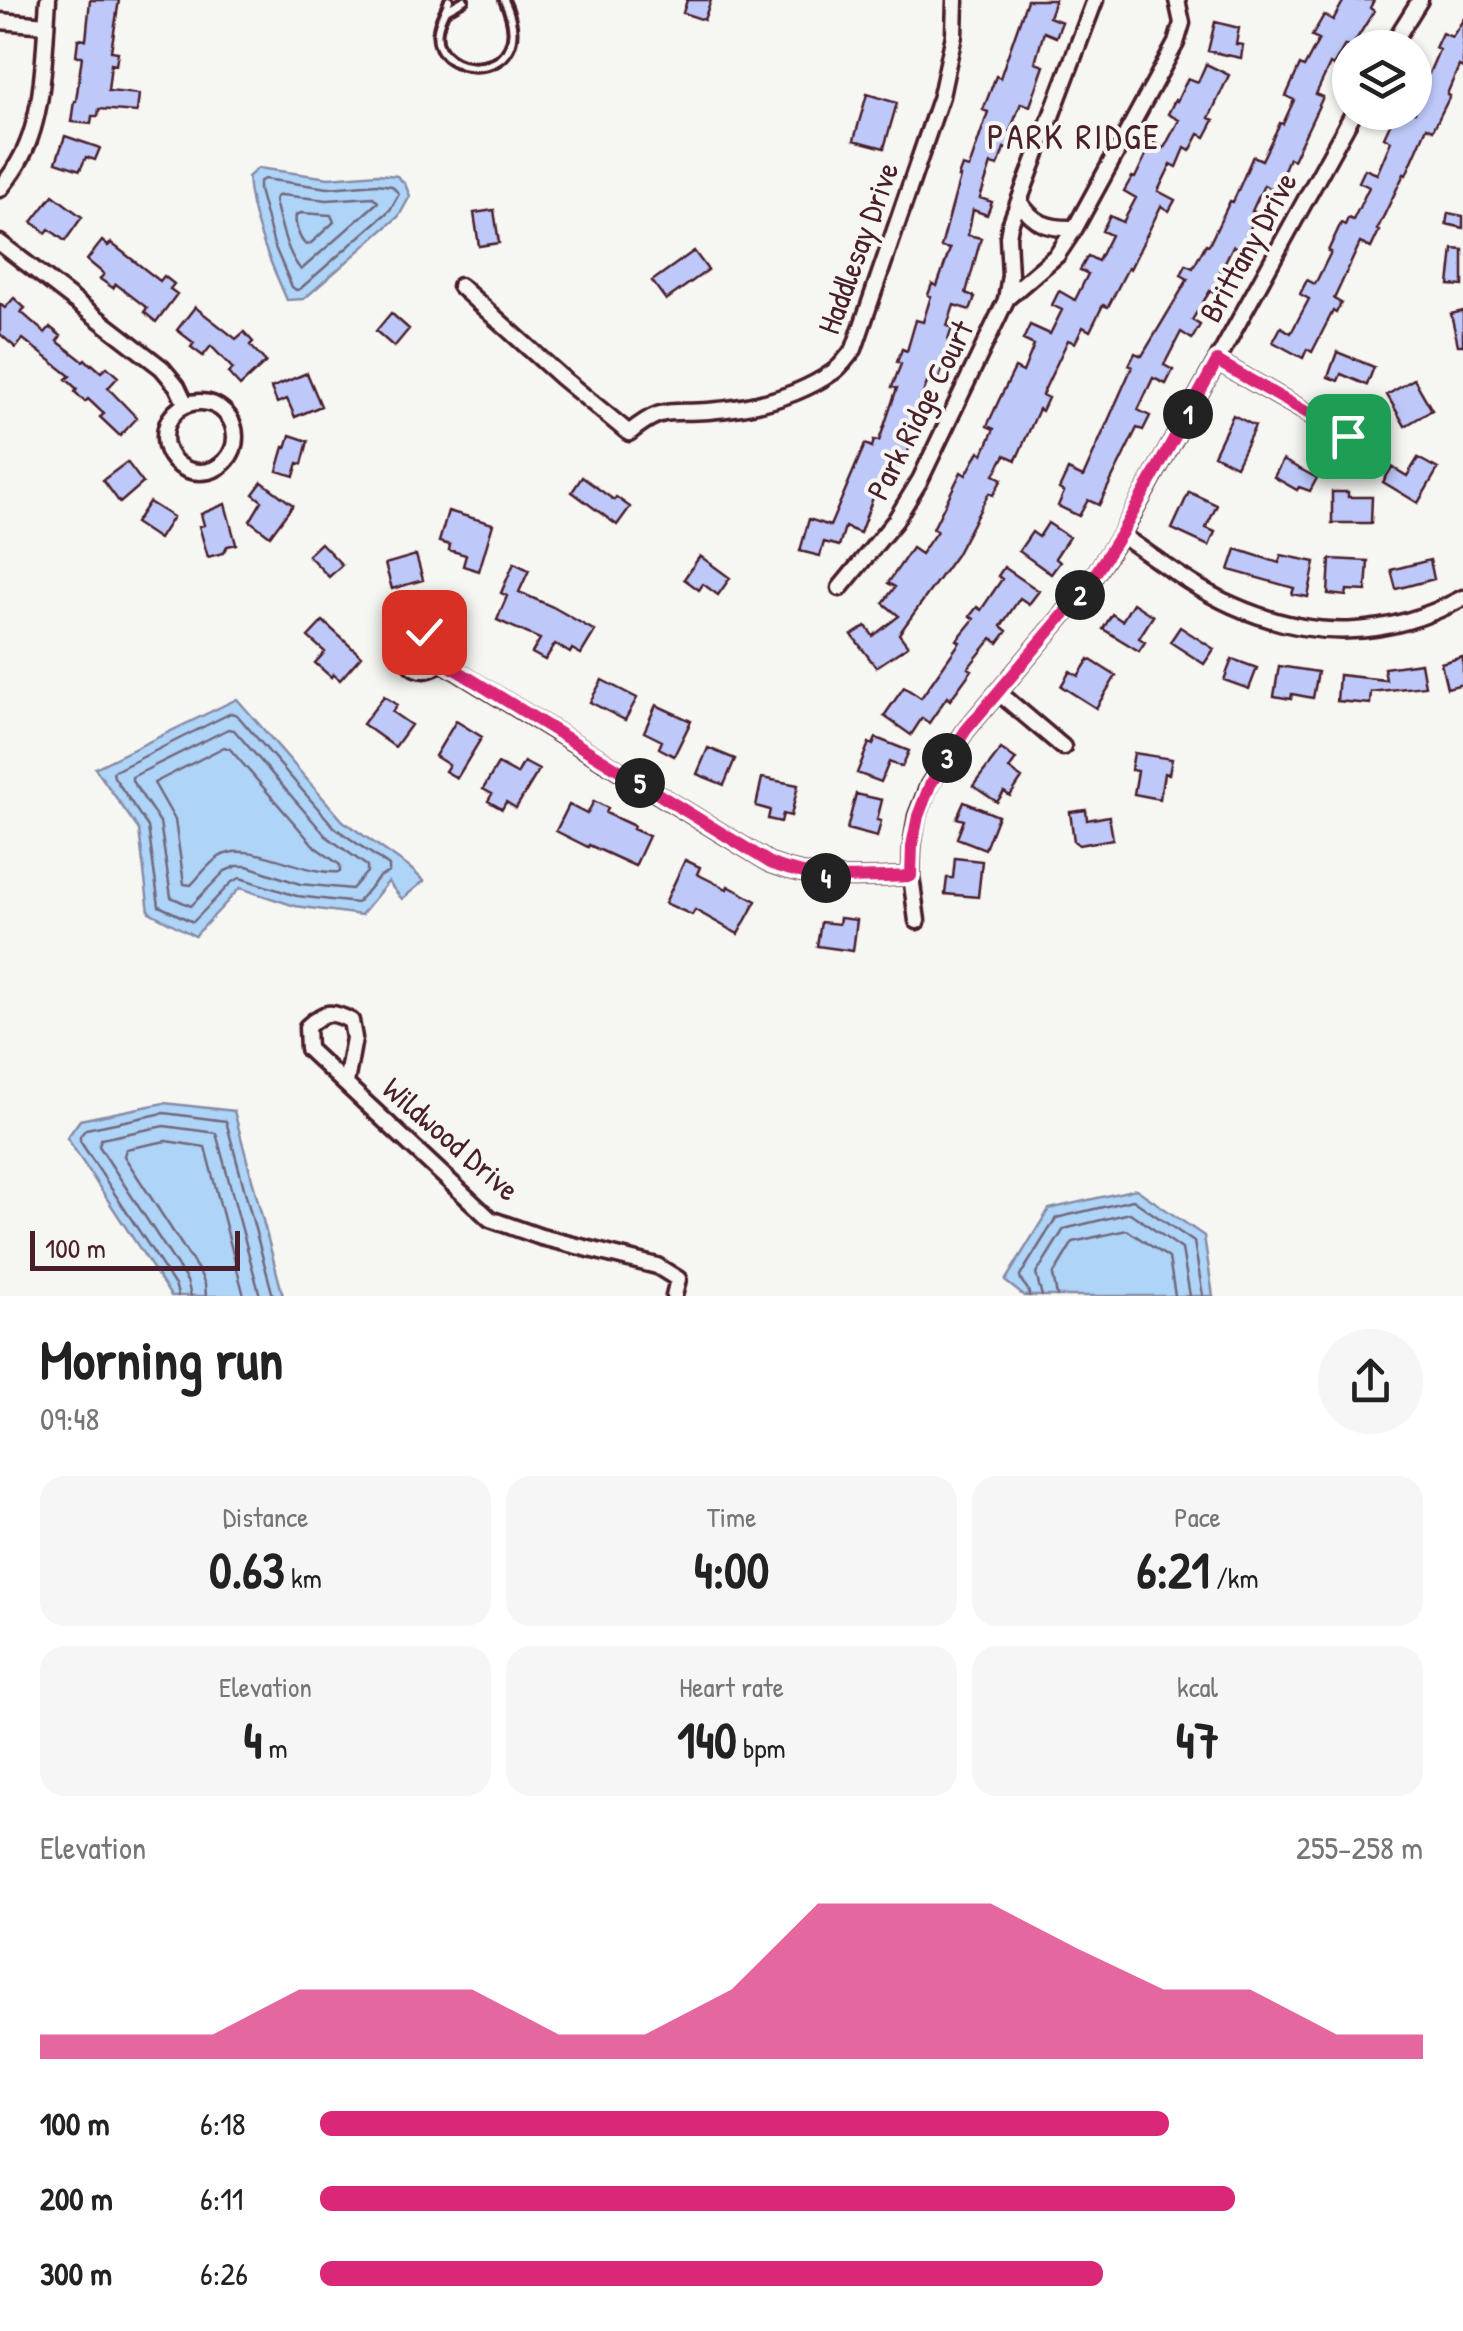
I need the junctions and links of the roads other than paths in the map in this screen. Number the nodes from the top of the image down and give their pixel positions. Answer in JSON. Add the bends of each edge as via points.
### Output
{"nodes":[{"id":1,"x":48,"y":0,"type":"edge"},
{"id":2,"x":450,"y":0,"type":"edge"},
{"id":3,"x":464,"y":0,"type":"edge"},
{"id":4,"x":504,"y":0,"type":"edge"},
{"id":5,"x":955,"y":0,"type":"edge"},
{"id":6,"x":1095,"y":0,"type":"edge"},
{"id":7,"x":1177,"y":0,"type":"edge"},
{"id":8,"x":1420,"y":0,"type":"edge"},
{"id":9,"x":446,"y":11,"type":"junction"},
{"id":10,"x":0,"y":21,"type":"edge"},
{"id":11,"x":46,"y":25,"type":"junction"},
{"id":12,"x":1401,"y":30,"type":"edge"},
{"id":13,"x":1344,"y":130,"type":"edge"},
{"id":14,"x":0,"y":189,"type":"edge"},
{"id":15,"x":1019,"y":202,"type":"junction"},
{"id":16,"x":1074,"y":228,"type":"junction"},
{"id":17,"x":0,"y":244,"type":"edge"},
{"id":18,"x":460,"y":286,"type":"dead end"},
{"id":19,"x":1006,"y":300,"type":"junction"},
{"id":20,"x":1217,"y":361,"type":"junction"},
{"id":21,"x":186,"y":405,"type":"junction"},
{"id":22,"x":1348,"y":436,"type":"dead end"},
{"id":23,"x":1121,"y":534,"type":"junction"},
{"id":24,"x":840,"y":588,"type":"dead end"},
{"id":25,"x":1463,"y":598,"type":"edge"},
{"id":26,"x":440,"y":660,"type":"dead end"},
{"id":27,"x":999,"y":693,"type":"junction"},
{"id":28,"x":1063,"y":746,"type":"dead end"},
{"id":29,"x":911,"y":876,"type":"junction"},
{"id":30,"x":918,"y":922,"type":"dead end"},
{"id":31,"x":346,"y":1083,"type":"junction"},
{"id":32,"x":674,"y":1296,"type":"edge"}],
"edges":[{"from":1,"to":11,"type":"street"},
{"from":2,"to":9,"type":"lane"},
{"from":3,"to":9,"type":"lane"},
{"from":4,"to":9,"type":"lane","via":[[512,42],[500,60],[484,68],[446,54],[438,30]]},
{"from":5,"to":18,"type":"street","name":"Haddlesay Drive","via":[[941,96],[854,350],[835,371],[750,406],[664,412],[629,432]]},
{"from":6,"to":15,"type":"street","name":"Park Ridge Court"},
{"from":7,"to":16,"type":"street","name":"Park Ridge Court","via":[[1182,23],[1176,43]]},
{"from":8,"to":12,"type":"street"},
{"from":10,"to":11,"type":"street"},
{"from":11,"to":14,"type":"street","via":[[34,124],[22,158]]},
{"from":13,"to":20,"type":"street","name":"Brittany Drive"},
{"from":15,"to":16,"type":"street","via":[[1048,228]]},
{"from":15,"to":19,"type":"street","name":"Park Ridge Court","via":[[1008,238]]},
{"from":16,"to":19,"type":"street","name":"Park Ridge Court","via":[[1056,255]]},
{"from":17,"to":21,"type":"street","via":[[162,368]]},
{"from":19,"to":24,"type":"street","name":"Park Ridge Court","via":[[920,480]]},
{"from":20,"to":22,"type":"street"},
{"from":20,"to":23,"type":"street","name":"Brittany Drive"},
{"from":21,"to":21,"type":"street","via":[[169,420],[170,454],[186,469],[208,471],[234,448],[234,425],[208,402]]},
{"from":23,"to":25,"type":"street","via":[[1230,604],[1314,629],[1358,632],[1395,625]]},
{"from":23,"to":27,"type":"street","name":"Brittany Drive","via":[[1086,588]]},
{"from":26,"to":29,"type":"street","via":[[772,864],[824,878]]},
{"from":27,"to":28,"type":"street"},
{"from":27,"to":29,"type":"street","name":"Brittany Drive","via":[[930,785],[918,816]]},
{"from":29,"to":30,"type":"street","name":"Brittany Drive"},
{"from":31,"to":31,"type":"street","name":"Wildwood Drive","via":[[308,1050],[308,1028],[320,1015],[352,1021]]},
{"from":31,"to":32,"type":"street","name":"Wildwood Drive","via":[[490,1220],[657,1266],[678,1279]]}]}
